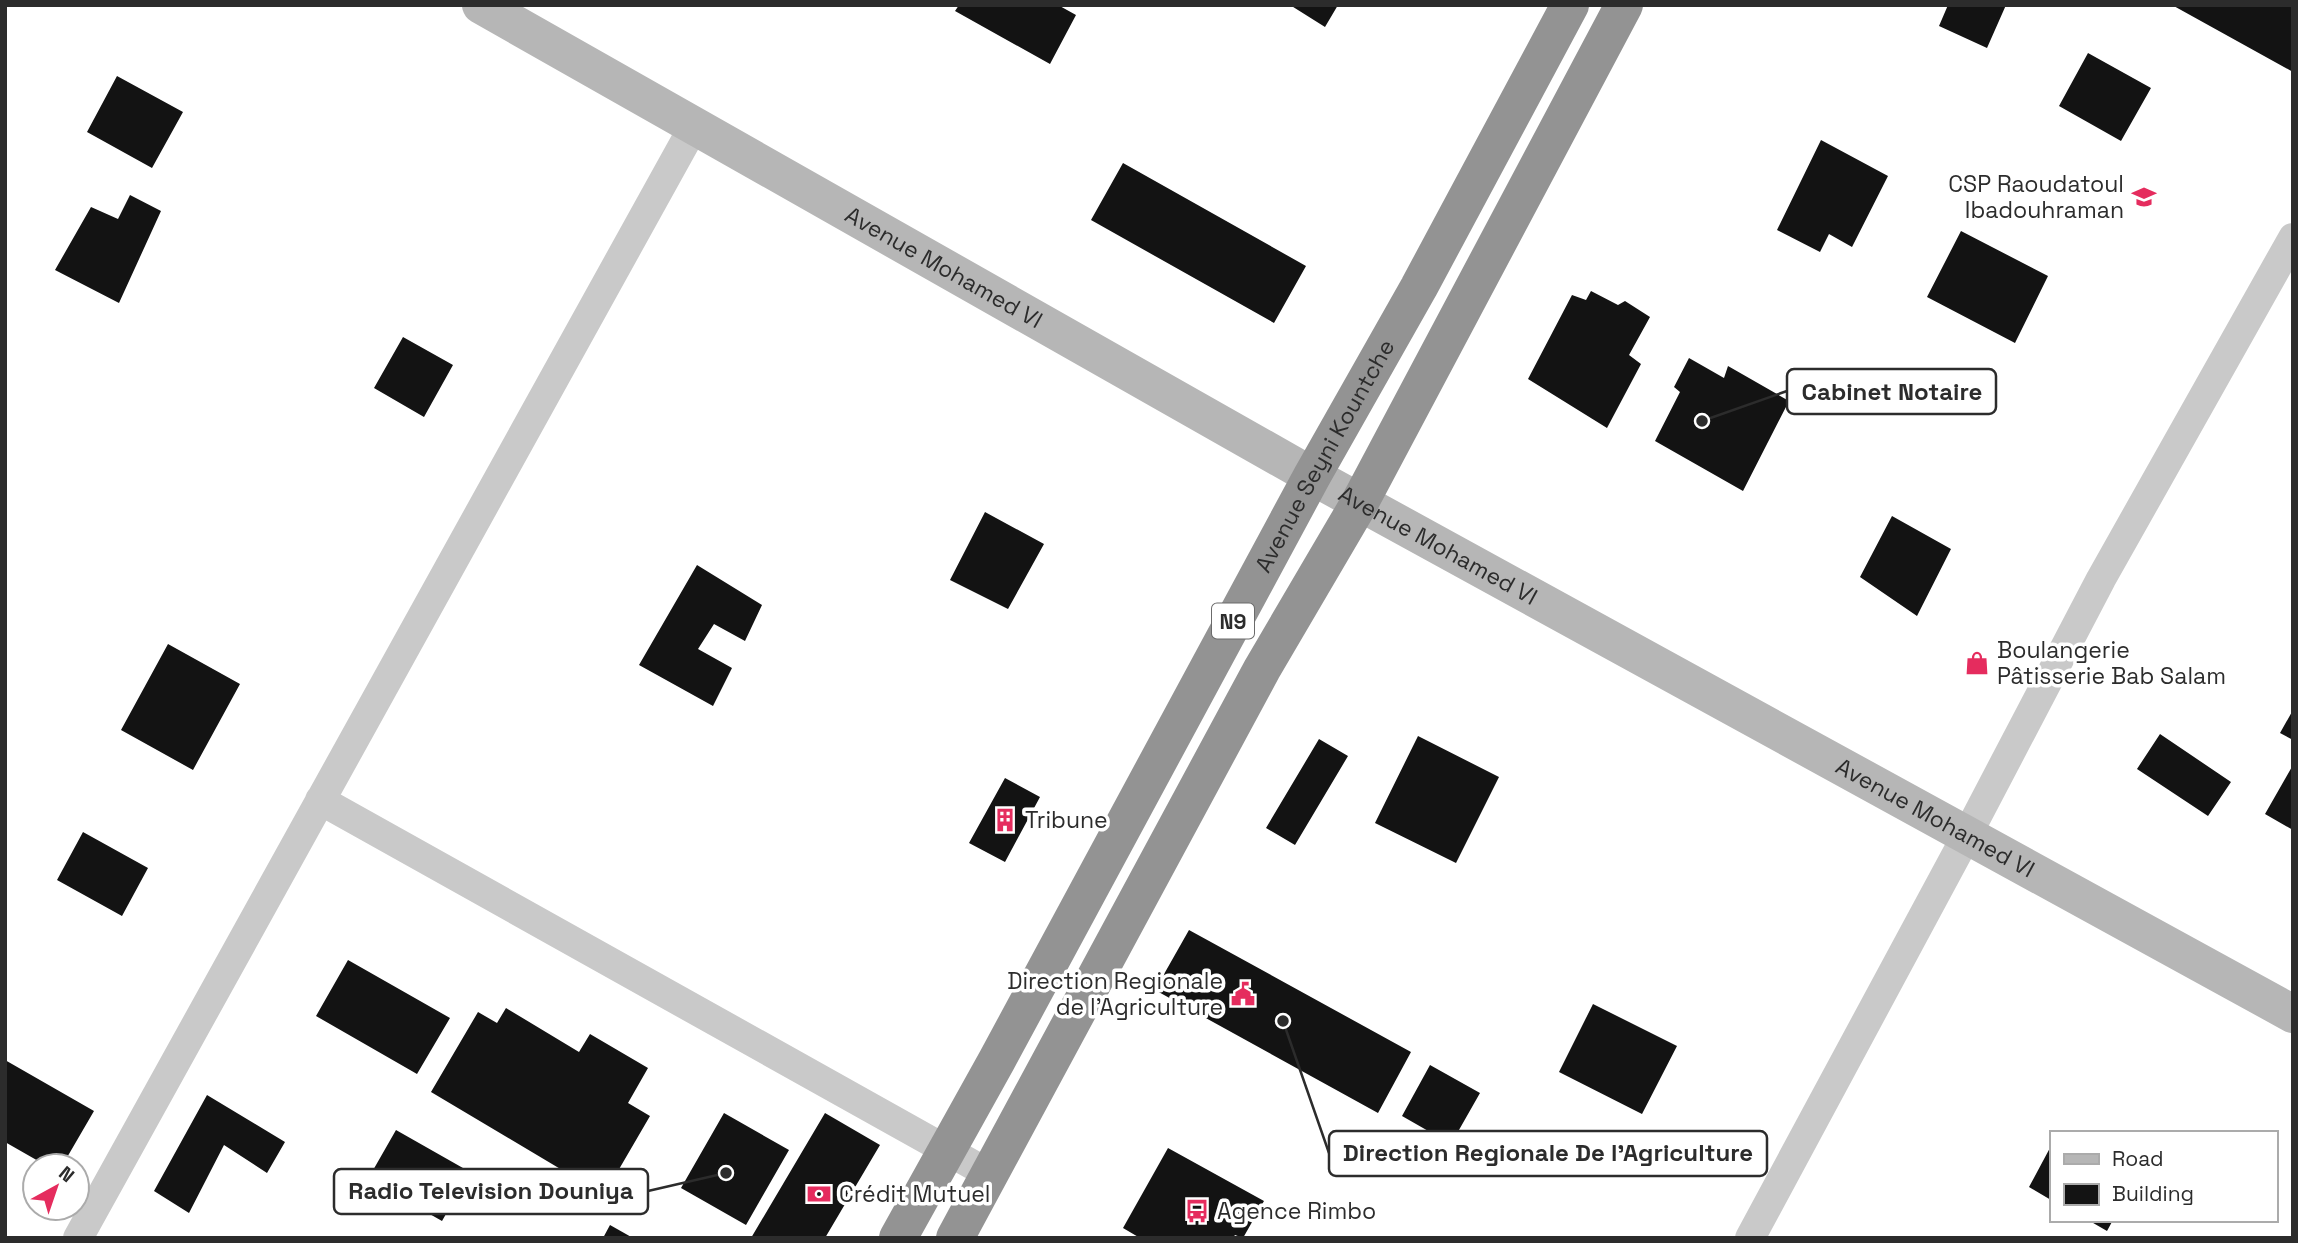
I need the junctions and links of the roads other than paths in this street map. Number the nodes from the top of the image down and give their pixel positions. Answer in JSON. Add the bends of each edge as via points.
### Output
{"nodes":[{"id":1,"x":481,"y":5,"type":"edge"},
{"id":2,"x":1570,"y":5,"type":"edge"},
{"id":3,"x":1624,"y":5,"type":"edge"},
{"id":4,"x":1526,"y":89,"type":"junction"},
{"id":5,"x":1565,"y":114,"type":"junction"},
{"id":6,"x":694,"y":126,"type":"junction"},
{"id":7,"x":2293,"y":238,"type":"edge"},
{"id":8,"x":1312,"y":476,"type":"junction"},
{"id":9,"x":1360,"y":502,"type":"junction"},
{"id":10,"x":320,"y":800,"type":"junction"},
{"id":11,"x":1967,"y":835,"type":"junction"},
{"id":12,"x":2293,"y":1014,"type":"edge"},
{"id":13,"x":946,"y":1152,"type":"junction"},
{"id":14,"x":991,"y":1175,"type":"junction"},
{"id":15,"x":78,"y":1238,"type":"edge"},
{"id":16,"x":898,"y":1238,"type":"edge"},
{"id":17,"x":955,"y":1238,"type":"edge"},
{"id":18,"x":1750,"y":1238,"type":"edge"}],
"edges":[{"from":1,"to":6,"type":"street","name":"Avenue Mohamed VI"},
{"from":2,"to":4,"type":"highway","name":"Avenue Seyni Kountche","number":"N9"},
{"from":3,"to":5,"type":"highway","number":"N9"},
{"from":4,"to":5,"type":"highway"},
{"from":4,"to":8,"type":"highway","name":"Avenue Seyni Kountche","number":"N9"},
{"from":5,"to":9,"type":"highway","number":"N9"},
{"from":6,"to":8,"type":"street","name":"Avenue Mohamed VI"},
{"from":6,"to":10,"type":"street"},
{"from":7,"to":11,"type":"street","via":[[2101,579]]},
{"from":8,"to":9,"type":"street","name":"Avenue Mohamed VI"},
{"from":8,"to":13,"type":"highway","name":"Avenue Seyni Kountche","number":"N9"},
{"from":9,"to":11,"type":"street","name":"Avenue Mohamed VI"},
{"from":9,"to":14,"type":"highway","number":"N9","via":[[1262,669]]},
{"from":10,"to":13,"type":"street"},
{"from":10,"to":15,"type":"street"},
{"from":11,"to":12,"type":"street","name":"Avenue Mohamed VI"},
{"from":11,"to":18,"type":"street"},
{"from":13,"to":14,"type":"street"},
{"from":13,"to":16,"type":"highway","name":"Avenue Seyni Kountche","number":"N9"},
{"from":14,"to":17,"type":"highway","number":"N9"}]}
